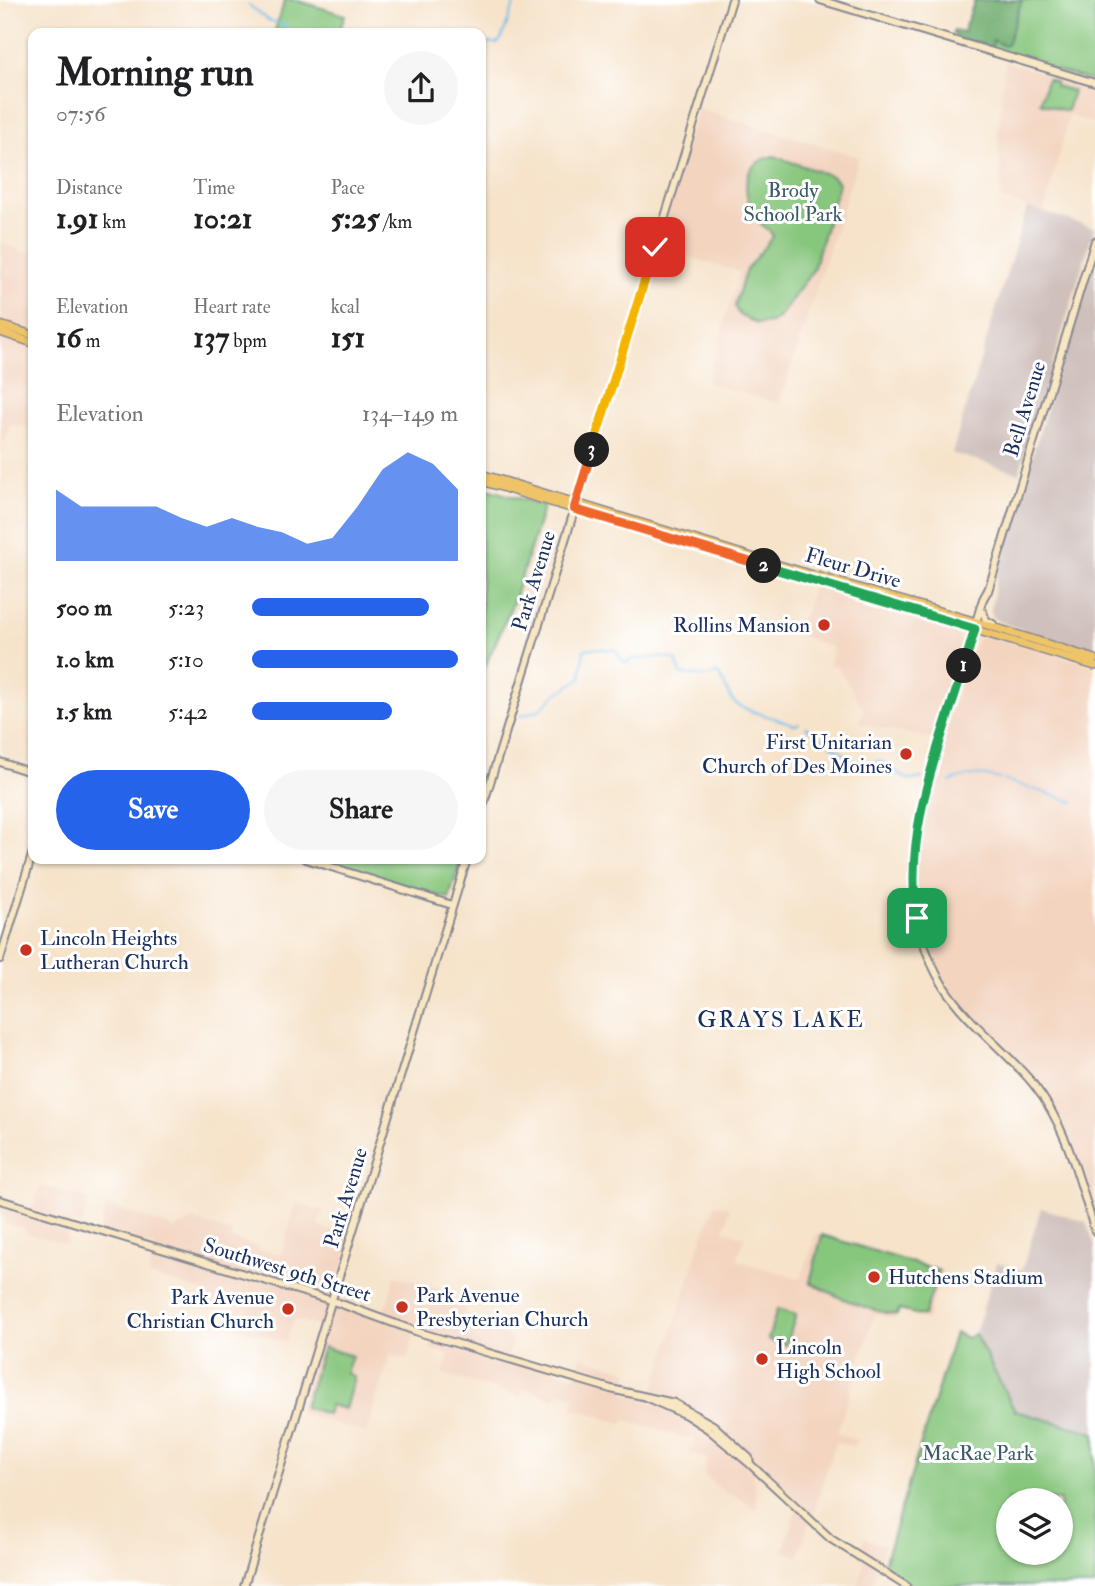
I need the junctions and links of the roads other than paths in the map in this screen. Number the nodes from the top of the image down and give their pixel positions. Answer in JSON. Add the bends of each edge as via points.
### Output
{"nodes":[{"id":1,"x":732,"y":0,"type":"edge"},
{"id":2,"x":820,"y":0,"type":"edge"},
{"id":3,"x":1095,"y":83,"type":"edge"},
{"id":4,"x":1095,"y":241,"type":"edge"},
{"id":5,"x":0,"y":325,"type":"edge"},
{"id":6,"x":0,"y":332,"type":"edge"},
{"id":7,"x":28,"y":333,"type":"edge"},
{"id":8,"x":28,"y":341,"type":"edge"},
{"id":9,"x":486,"y":476,"type":"edge"},
{"id":10,"x":486,"y":482,"type":"edge"},
{"id":11,"x":575,"y":506,"type":"junction"},
{"id":12,"x":989,"y":588,"type":"junction"},
{"id":13,"x":983,"y":612,"type":"junction"},
{"id":14,"x":976,"y":626,"type":"junction"},
{"id":15,"x":1007,"y":631,"type":"junction"},
{"id":16,"x":1095,"y":659,"type":"edge"},
{"id":17,"x":1095,"y":666,"type":"edge"},
{"id":18,"x":0,"y":762,"type":"edge"},
{"id":19,"x":28,"y":771,"type":"edge"},
{"id":20,"x":486,"y":796,"type":"edge"},
{"id":21,"x":29,"y":864,"type":"edge"},
{"id":22,"x":322,"y":864,"type":"edge"},
{"id":23,"x":465,"y":864,"type":"edge"},
{"id":24,"x":452,"y":905,"type":"junction"},
{"id":25,"x":0,"y":959,"type":"edge"},
{"id":26,"x":0,"y":1200,"type":"edge"},
{"id":27,"x":1095,"y":1231,"type":"edge"},
{"id":28,"x":333,"y":1301,"type":"junction"},
{"id":29,"x":244,"y":1586,"type":"edge"},
{"id":30,"x":906,"y":1586,"type":"edge"}],
"edges":[{"from":1,"to":11,"type":"main road","name":"Park Avenue"},
{"from":2,"to":3,"type":"main road"},
{"from":4,"to":12,"type":"main road","name":"Bell Avenue"},
{"from":5,"to":7,"type":"main road"},
{"from":6,"to":8,"type":"main road"},
{"from":9,"to":11,"type":"main road","name":"Fleur Drive"},
{"from":10,"to":11,"type":"main road","name":"Fleur Drive"},
{"from":11,"to":14,"type":"main road","name":"Fleur Drive"},
{"from":11,"to":20,"type":"main road","name":"Park Avenue"},
{"from":12,"to":13,"type":"main road","name":"Bell Avenue"},
{"from":12,"to":14,"type":"main road","name":"Bell Avenue"},
{"from":13,"to":14,"type":"main road","name":"Bell Avenue"},
{"from":13,"to":15,"type":"main road","via":[[989,622]]},
{"from":14,"to":15,"type":"main road","name":"Fleur Drive"},
{"from":14,"to":17,"type":"main road","name":"Fleur Drive"},
{"from":14,"to":27,"type":"main road","name":"Bell Avenue","via":[[922,806],[914,863],[917,918],[926,950],[955,1002],[1026,1075],[1051,1110],[1069,1149]]},
{"from":15,"to":16,"type":"main road","name":"Fleur Drive"},
{"from":18,"to":19,"type":"main road"},
{"from":21,"to":25,"type":"main road"},
{"from":22,"to":24,"type":"main road"},
{"from":23,"to":24,"type":"main road","name":"Park Avenue"},
{"from":24,"to":28,"type":"main road","name":"Park Avenue"},
{"from":26,"to":28,"type":"main road","name":"Southwest 9th Street"},
{"from":28,"to":29,"type":"main road","name":"Park Avenue"},
{"from":28,"to":30,"type":"main road","name":"Southwest 9th Street","via":[[418,1332],[674,1404],[700,1416],[831,1539]]}]}
